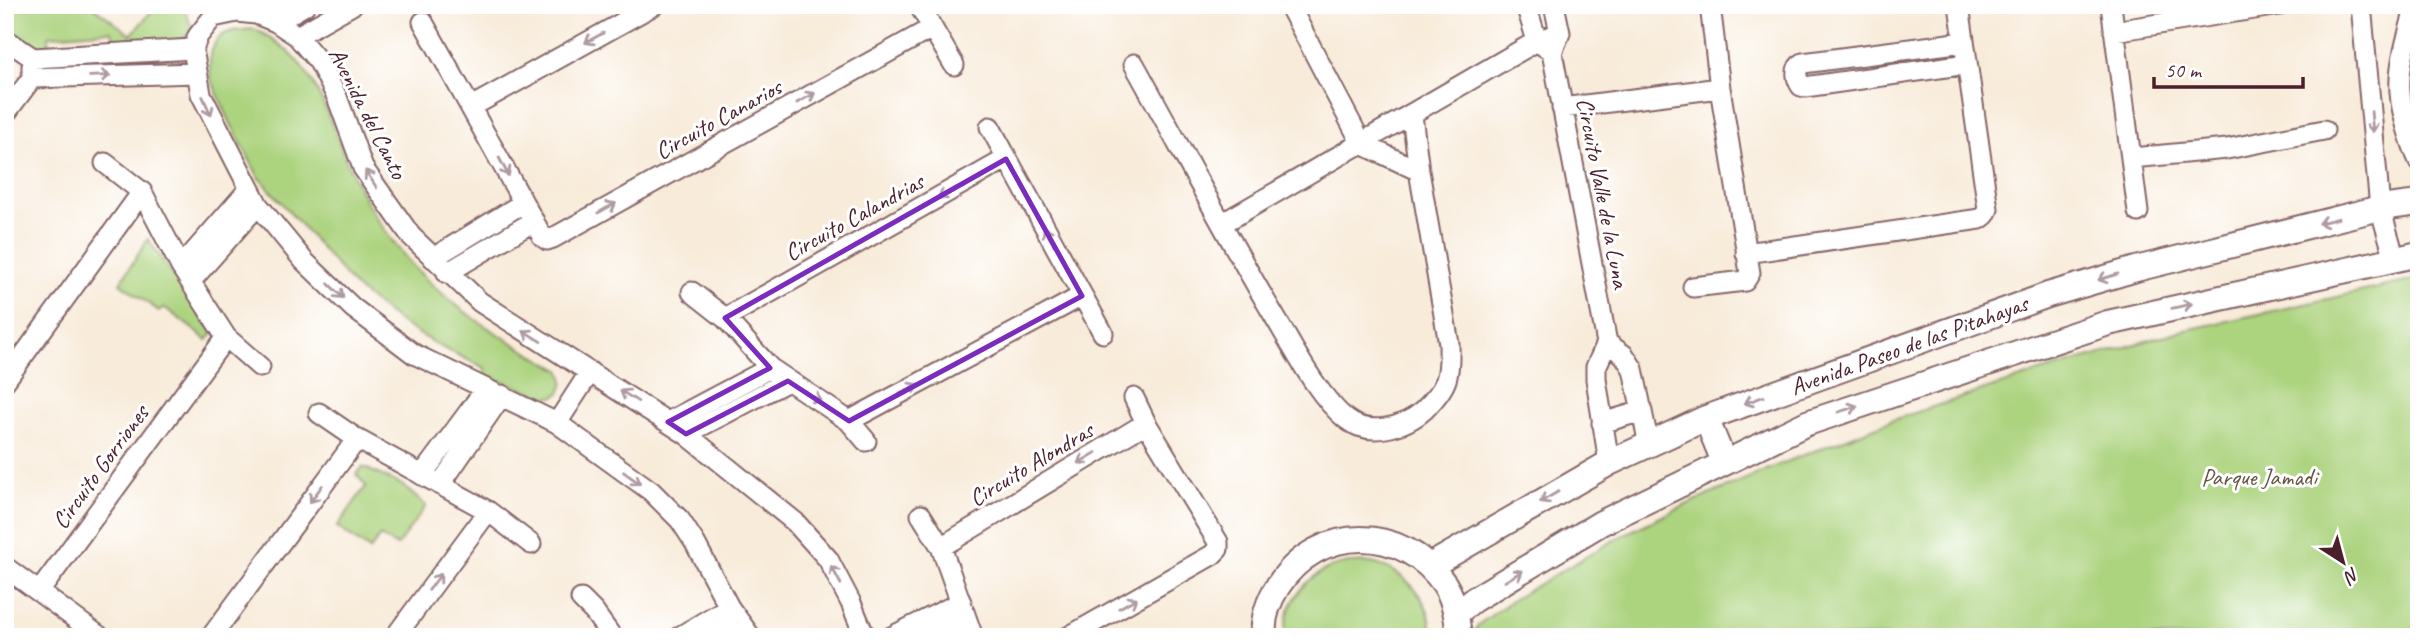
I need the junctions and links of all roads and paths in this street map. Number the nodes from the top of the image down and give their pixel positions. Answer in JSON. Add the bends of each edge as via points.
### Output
{"nodes":[{"id":1,"x":305,"y":5,"type":"edge"},
{"id":2,"x":352,"y":5,"type":"edge"},
{"id":3,"x":654,"y":5,"type":"edge"},
{"id":4,"x":919,"y":5,"type":"edge"},
{"id":5,"x":1289,"y":5,"type":"edge"},
{"id":6,"x":1526,"y":5,"type":"edge"},
{"id":7,"x":1554,"y":5,"type":"edge"},
{"id":8,"x":1710,"y":5,"type":"edge"},
{"id":9,"x":1959,"y":5,"type":"edge"},
{"id":10,"x":2111,"y":5,"type":"edge"},
{"id":11,"x":2280,"y":5,"type":"edge"},
{"id":12,"x":2361,"y":5,"type":"edge"},
{"id":13,"x":2416,"y":5,"type":"edge"},
{"id":14,"x":235,"y":9,"type":"edge"},
{"id":15,"x":210,"y":11,"type":"edge"},
{"id":16,"x":276,"y":22,"type":"junction"},
{"id":17,"x":423,"y":22,"type":"dead end"},
{"id":18,"x":932,"y":28,"type":"junction"},
{"id":19,"x":2114,"y":31,"type":"junction"},
{"id":20,"x":297,"y":36,"type":"junction"},
{"id":21,"x":5,"y":39,"type":"edge"},
{"id":22,"x":1964,"y":42,"type":"junction"},
{"id":23,"x":1544,"y":47,"type":"junction"},
{"id":24,"x":193,"y":49,"type":"junction"},
{"id":25,"x":33,"y":58,"type":"junction"},
{"id":26,"x":1134,"y":64,"type":"dead end"},
{"id":27,"x":1966,"y":64,"type":"junction"},
{"id":28,"x":954,"y":65,"type":"dead end"},
{"id":29,"x":197,"y":73,"type":"junction"},
{"id":30,"x":32,"y":78,"type":"junction"},
{"id":31,"x":1720,"y":88,"type":"junction"},
{"id":32,"x":471,"y":107,"type":"junction"},
{"id":33,"x":1562,"y":108,"type":"junction"},
{"id":34,"x":5,"y":114,"type":"edge"},
{"id":35,"x":1412,"y":115,"type":"junction"},
{"id":36,"x":990,"y":127,"type":"dead end"},
{"id":37,"x":2324,"y":130,"type":"dead end"},
{"id":38,"x":1362,"y":144,"type":"junction"},
{"id":39,"x":2132,"y":158,"type":"junction"},
{"id":40,"x":1006,"y":159,"type":"junction"},
{"id":41,"x":2419,"y":161,"type":"edge"},
{"id":42,"x":104,"y":163,"type":"dead end"},
{"id":43,"x":1419,"y":171,"type":"junction"},
{"id":44,"x":142,"y":192,"type":"junction"},
{"id":45,"x":253,"y":197,"type":"junction"},
{"id":46,"x":2419,"y":202,"type":"edge"},
{"id":47,"x":523,"y":203,"type":"junction"},
{"id":48,"x":2380,"y":208,"type":"junction"},
{"id":49,"x":2138,"y":212,"type":"dead end"},
{"id":50,"x":534,"y":221,"type":"junction"},
{"id":51,"x":1223,"y":223,"type":"junction"},
{"id":52,"x":1746,"y":253,"type":"junction"},
{"id":53,"x":2419,"y":254,"type":"edge"},
{"id":54,"x":433,"y":258,"type":"junction"},
{"id":55,"x":2395,"y":259,"type":"junction"},
{"id":56,"x":447,"y":273,"type":"junction"},
{"id":57,"x":186,"y":274,"type":"junction"},
{"id":58,"x":1693,"y":287,"type":"dead end"},
{"id":59,"x":692,"y":292,"type":"dead end"},
{"id":60,"x":1082,"y":296,"type":"junction"},
{"id":61,"x":725,"y":318,"type":"junction"},
{"id":62,"x":1103,"y":332,"type":"dead end"},
{"id":63,"x":226,"y":337,"type":"junction"},
{"id":64,"x":1607,"y":343,"type":"junction"},
{"id":65,"x":260,"y":367,"type":"dead end"},
{"id":66,"x":770,"y":368,"type":"junction"},
{"id":67,"x":590,"y":372,"type":"junction"},
{"id":68,"x":5,"y":381,"type":"edge"},
{"id":69,"x":788,"y":381,"type":"junction"},
{"id":70,"x":494,"y":393,"type":"junction"},
{"id":71,"x":1134,"y":398,"type":"dead end"},
{"id":72,"x":1642,"y":411,"type":"junction"},
{"id":73,"x":319,"y":413,"type":"dead end"},
{"id":74,"x":1706,"y":418,"type":"junction"},
{"id":75,"x":849,"y":421,"type":"junction"},
{"id":76,"x":668,"y":422,"type":"junction"},
{"id":77,"x":557,"y":423,"type":"junction"},
{"id":78,"x":1146,"y":423,"type":"junction"},
{"id":79,"x":1602,"y":423,"type":"junction"},
{"id":80,"x":686,"y":434,"type":"junction"},
{"id":81,"x":357,"y":439,"type":"junction"},
{"id":82,"x":866,"y":441,"type":"dead end"},
{"id":83,"x":1649,"y":445,"type":"junction"},
{"id":84,"x":1724,"y":462,"type":"junction"},
{"id":85,"x":1609,"y":463,"type":"junction"},
{"id":86,"x":422,"y":475,"type":"junction"},
{"id":87,"x":440,"y":485,"type":"junction"},
{"id":88,"x":488,"y":511,"type":"junction"},
{"id":89,"x":921,"y":514,"type":"dead end"},
{"id":90,"x":531,"y":544,"type":"dead end"},
{"id":91,"x":941,"y":547,"type":"junction"},
{"id":92,"x":1430,"y":566,"type":"junction"},
{"id":93,"x":5,"y":567,"type":"edge"},
{"id":94,"x":39,"y":592,"type":"junction"},
{"id":95,"x":581,"y":599,"type":"dead end"},
{"id":96,"x":963,"y":610,"type":"junction"},
{"id":97,"x":740,"y":622,"type":"edge"},
{"id":98,"x":1458,"y":625,"type":"edge"},
{"id":99,"x":99,"y":636,"type":"edge"},
{"id":100,"x":608,"y":636,"type":"edge"},
{"id":101,"x":211,"y":637,"type":"edge"},
{"id":102,"x":395,"y":637,"type":"edge"},
{"id":103,"x":679,"y":637,"type":"edge"},
{"id":104,"x":716,"y":637,"type":"edge"},
{"id":105,"x":865,"y":637,"type":"edge"},
{"id":106,"x":891,"y":637,"type":"edge"},
{"id":107,"x":929,"y":637,"type":"edge"},
{"id":108,"x":973,"y":637,"type":"edge"},
{"id":109,"x":1068,"y":637,"type":"edge"},
{"id":110,"x":1264,"y":637,"type":"edge"}],
"edges":[{"from":1,"to":16,"type":"street"},
{"from":2,"to":20,"type":"street"},
{"from":3,"to":32,"type":"street","one_way":true},
{"from":4,"to":18,"type":"street"},
{"from":5,"to":38,"type":"street"},
{"from":6,"to":23,"type":"street","name":"Circuito Valle de la Luna"},
{"from":7,"to":23,"type":"street","via":[[1560,33]]},
{"from":8,"to":31,"type":"street"},
{"from":9,"to":22,"type":"street"},
{"from":10,"to":19,"type":"street"},
{"from":11,"to":19,"type":"street"},
{"from":12,"to":48,"type":"street","one_way":true},
{"from":13,"to":41,"type":"street","via":[[2403,53],[2400,93]]},
{"from":14,"to":15,"type":"street","name":"Avenida del Canto"},
{"from":14,"to":16,"type":"street","name":"Avenida del Canto"},
{"from":15,"to":24,"type":"street","name":"Avenida del Canto"},
{"from":16,"to":20,"type":"street","name":"Avenida del Canto"},
{"from":17,"to":32,"type":"street","name":"Circuito Canarios"},
{"from":18,"to":28,"type":"street"},
{"from":50,"to":18,"type":"street","name":"Circuito Canarios","one_way":true,"via":[[542,236],[553,238]]},
{"from":19,"to":39,"type":"street"},
{"from":54,"to":20,"type":"street","name":"Avenida del Canto","one_way":true,"via":[[404,228],[363,168],[331,85]]},
{"from":21,"to":25,"type":"street"},
{"from":22,"to":27,"type":"street"},
{"from":22,"to":27,"type":"street","via":[[1804,63],[1797,70],[1798,82],[1805,87]]},
{"from":23,"to":33,"type":"street","name":"Circuito Valle de la Luna"},
{"from":23,"to":35,"type":"street"},
{"from":24,"to":25,"type":"street"},
{"from":24,"to":29,"type":"street"},
{"from":25,"to":30,"type":"street"},
{"from":26,"to":51,"type":"street"},
{"from":27,"to":52,"type":"street","via":[[1985,215]]},
{"from":30,"to":29,"type":"street","one_way":true},
{"from":29,"to":45,"type":"street","one_way":true,"via":[[201,94]]},
{"from":30,"to":34,"type":"street"},
{"from":31,"to":33,"type":"street"},
{"from":31,"to":52,"type":"street"},
{"from":32,"to":47,"type":"street","name":"Circuito Canarios","one_way":true},
{"from":33,"to":64,"type":"street","name":"Circuito Valle de la Luna"},
{"from":35,"to":38,"type":"street"},
{"from":35,"to":43,"type":"street"},
{"from":36,"to":40,"type":"street"},
{"from":37,"to":39,"type":"street","via":[[2227,149]]},
{"from":38,"to":43,"type":"street"},
{"from":38,"to":51,"type":"street"},
{"from":39,"to":49,"type":"street"},
{"from":60,"to":40,"type":"street","one_way":true},
{"from":40,"to":61,"type":"street","name":"Circuito Calandrias","one_way":true},
{"from":42,"to":44,"type":"street"},
{"from":43,"to":51,"type":"street","via":[[1450,370],[1440,394],[1426,408],[1390,428],[1364,428],[1346,419],[1314,382]]},
{"from":44,"to":57,"type":"street"},
{"from":44,"to":68,"type":"street"},
{"from":45,"to":57,"type":"street"},
{"from":45,"to":70,"type":"street","one_way":true,"via":[[304,261],[353,308],[414,354]]},
{"from":46,"to":48,"type":"street","name":"Avenida Paseo de las Pitahayas"},
{"from":47,"to":50,"type":"street","name":"Circuito Canarios"},
{"from":47,"to":54,"type":"street"},
{"from":48,"to":55,"type":"street"},
{"from":48,"to":74,"type":"street","name":"Avenida Paseo de las Pitahayas","one_way":true,"via":[[2048,295]]},
{"from":50,"to":56,"type":"street"},
{"from":52,"to":58,"type":"street","via":[[1750,273],[1745,281]]},
{"from":53,"to":55,"type":"street","name":"Avenida Paseo de las Pitahayas"},
{"from":54,"to":56,"type":"street","name":"Avenida del Canto"},
{"from":84,"to":55,"type":"street","name":"Avenida Paseo de las Pitahayas","one_way":true,"via":[[1807,423],[2108,323]]},
{"from":67,"to":56,"type":"street","name":"Avenida del Canto","one_way":true,"via":[[480,302]]},
{"from":57,"to":63,"type":"street"},
{"from":59,"to":61,"type":"street"},
{"from":60,"to":62,"type":"street"},
{"from":75,"to":60,"type":"street","one_way":true},
{"from":61,"to":66,"type":"street"},
{"from":63,"to":65,"type":"street"},
{"from":63,"to":94,"type":"street","name":"Circuito Gorriones"},
{"from":64,"to":72,"type":"street","via":[[1629,361]]},
{"from":64,"to":79,"type":"street","name":"Circuito Valle de la Luna","via":[[1596,367]]},
{"from":66,"to":69,"type":"street"},
{"from":66,"to":76,"type":"street"},
{"from":76,"to":67,"type":"street","name":"Avenida del Canto","one_way":true},
{"from":67,"to":77,"type":"street"},
{"from":69,"to":75,"type":"street","one_way":true},
{"from":69,"to":80,"type":"street"},
{"from":70,"to":77,"type":"street"},
{"from":70,"to":86,"type":"street"},
{"from":70,"to":87,"type":"street"},
{"from":71,"to":78,"type":"street"},
{"from":72,"to":79,"type":"street"},
{"from":72,"to":83,"type":"street"},
{"from":73,"to":81,"type":"street"},
{"from":74,"to":83,"type":"street","name":"Avenida Paseo de las Pitahayas"},
{"from":74,"to":84,"type":"street"},
{"from":75,"to":82,"type":"street"},
{"from":76,"to":80,"type":"street","name":"Avenida del Canto"},
{"from":77,"to":97,"type":"street","one_way":true,"via":[[651,491],[680,520]]},
{"from":78,"to":91,"type":"street","name":"Circuito Alondras","one_way":true},
{"from":109,"to":78,"type":"street","one_way":true,"via":[[1218,549]]},
{"from":79,"to":85,"type":"street","name":"Circuito Valle de la Luna"},
{"from":105,"to":80,"type":"street","name":"Avenida del Canto","one_way":true,"via":[[828,559],[795,522]]},
{"from":81,"to":86,"type":"street"},
{"from":81,"to":101,"type":"street","one_way":true},
{"from":83,"to":85,"type":"street","name":"Avenida Paseo de las Pitahayas"},
{"from":98,"to":84,"type":"street","name":"Avenida Paseo de las Pitahayas","one_way":true,"via":[[1474,600],[1601,523]]},
{"from":85,"to":92,"type":"street","name":"Avenida Paseo de las Pitahayas","one_way":true},
{"from":86,"to":87,"type":"street"},
{"from":87,"to":88,"type":"street"},
{"from":88,"to":90,"type":"street"},
{"from":102,"to":88,"type":"street","one_way":true},
{"from":89,"to":91,"type":"street"},
{"from":91,"to":96,"type":"street"},
{"from":92,"to":98,"type":"street","via":[[1446,587]]},
{"from":92,"to":110,"type":"street","via":[[1404,547],[1373,539],[1341,540],[1312,552],[1287,572],[1270,599]]},
{"from":93,"to":94,"type":"street"},
{"from":94,"to":99,"type":"street"},
{"from":95,"to":100,"type":"street"},
{"from":96,"to":106,"type":"street"},
{"from":96,"to":107,"type":"street"},
{"from":96,"to":108,"type":"street"},
{"from":97,"to":103,"type":"street"},
{"from":97,"to":104,"type":"street"}]}
